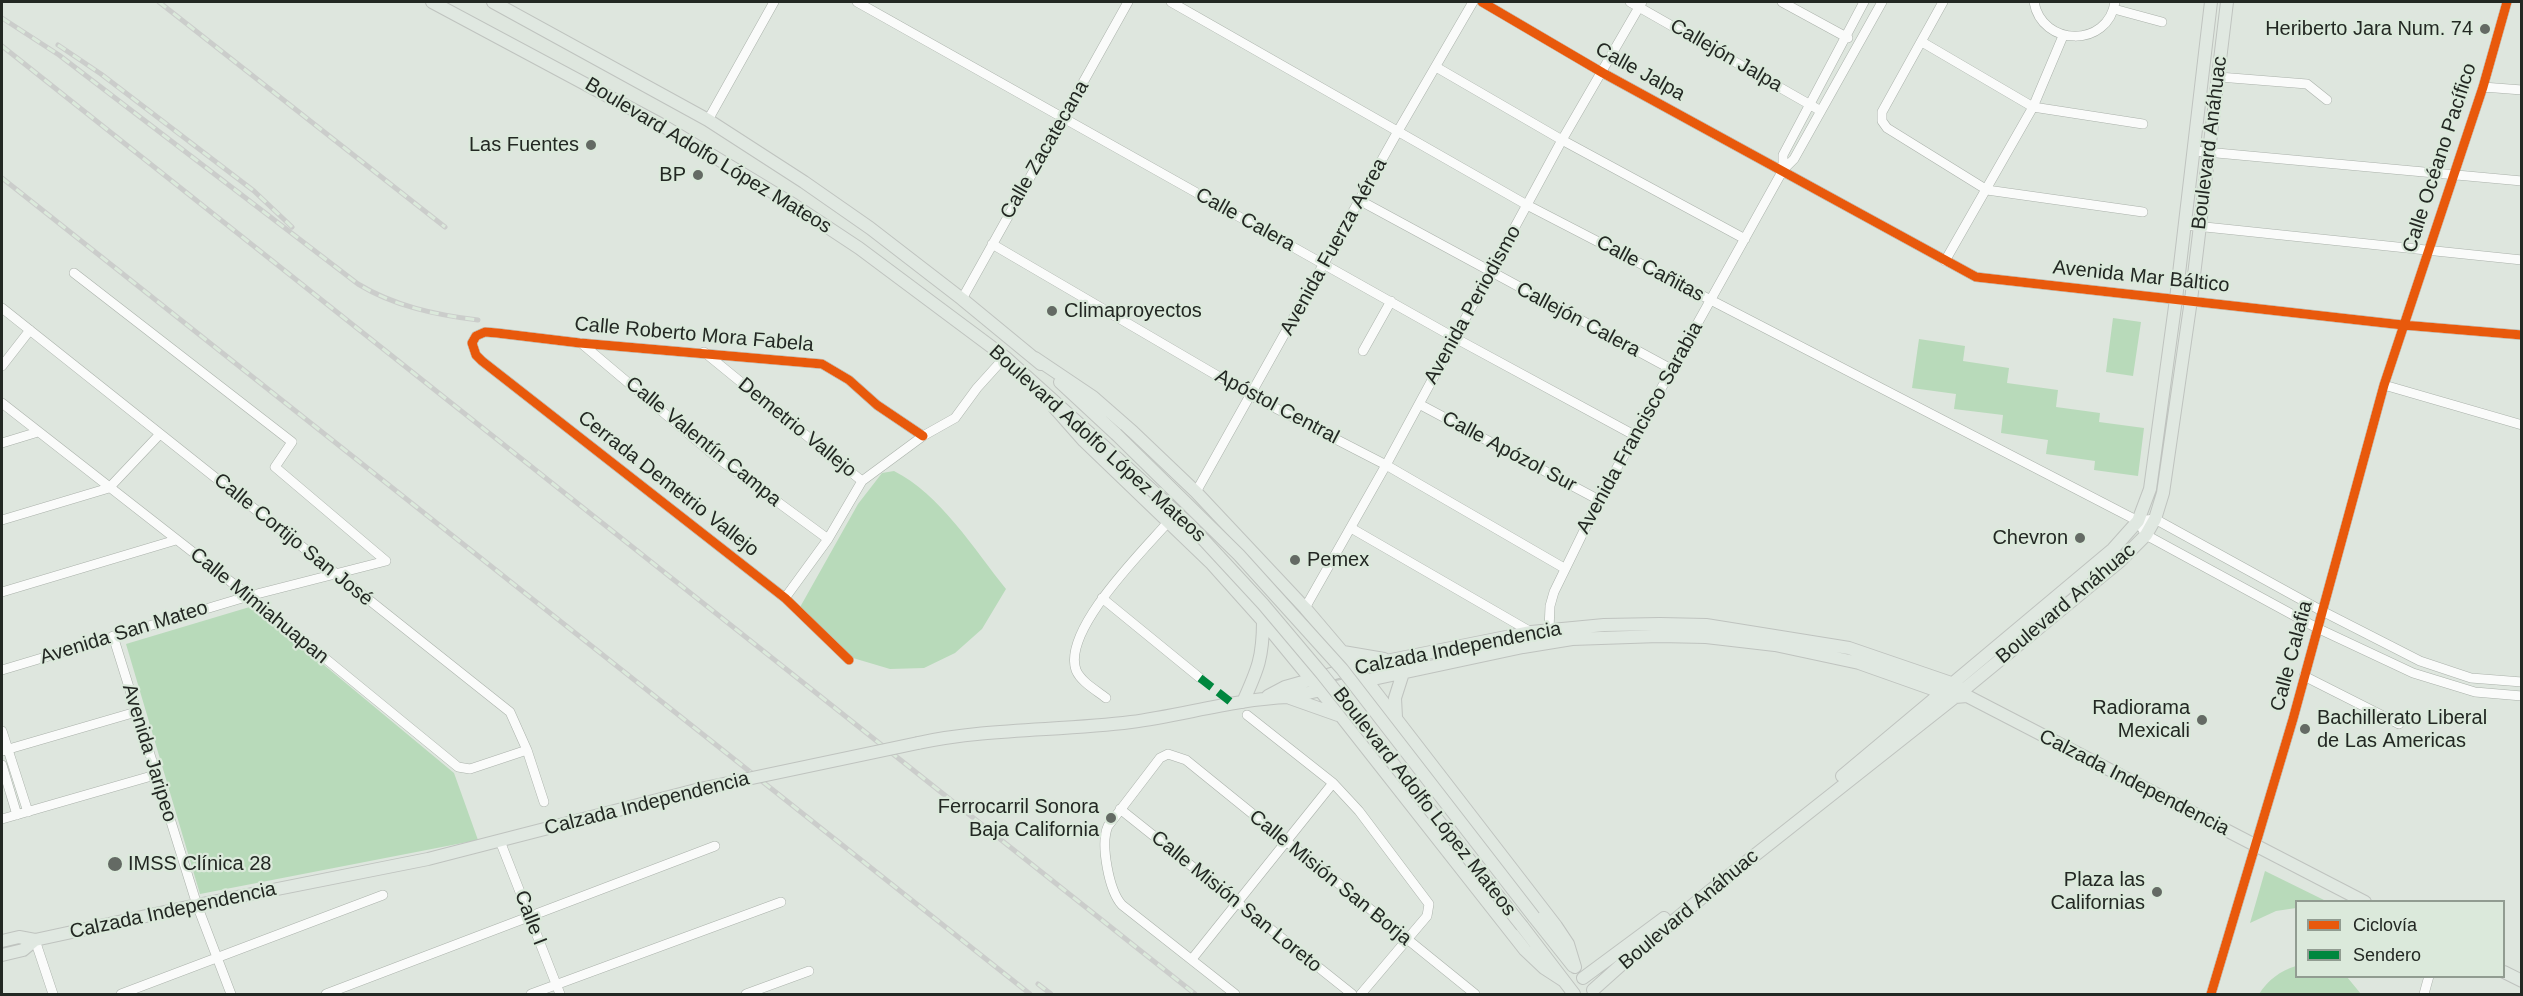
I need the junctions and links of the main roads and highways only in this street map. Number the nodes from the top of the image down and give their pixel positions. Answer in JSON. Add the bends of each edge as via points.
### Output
{"nodes":[{"id":1,"x":432,"y":2,"type":"edge"},
{"id":2,"x":493,"y":2,"type":"edge"},
{"id":3,"x":2211,"y":2,"type":"edge"},
{"id":4,"x":2227,"y":2,"type":"edge"},
{"id":5,"x":2201,"y":152,"type":"junction"},
{"id":6,"x":1035,"y":358,"type":"junction"},
{"id":7,"x":1038,"y":384,"type":"junction"},
{"id":8,"x":1263,"y":621,"type":"junction"},
{"id":9,"x":1343,"y":652,"type":"junction"},
{"id":10,"x":1391,"y":660,"type":"junction"},
{"id":11,"x":1356,"y":667,"type":"junction"},
{"id":12,"x":1403,"y":673,"type":"junction"},
{"id":13,"x":1311,"y":679,"type":"junction"},
{"id":14,"x":1367,"y":681,"type":"junction"},
{"id":15,"x":1947,"y":687,"type":"junction"},
{"id":16,"x":1320,"y":691,"type":"junction"},
{"id":17,"x":1962,"y":694,"type":"junction"},
{"id":18,"x":1288,"y":697,"type":"junction"},
{"id":19,"x":1264,"y":698,"type":"junction"},
{"id":20,"x":1243,"y":702,"type":"junction"},
{"id":21,"x":1341,"y":716,"type":"junction"},
{"id":22,"x":1397,"y":721,"type":"junction"},
{"id":23,"x":2361,"y":900,"type":"edge"},
{"id":24,"x":2,"y":940,"type":"edge"},
{"id":25,"x":35,"y":940,"type":"junction"},
{"id":26,"x":2,"y":955,"type":"edge"},
{"id":27,"x":2505,"y":972,"type":"edge"},
{"id":28,"x":1579,"y":973,"type":"junction"},
{"id":29,"x":1564,"y":981,"type":"junction"},
{"id":30,"x":2522,"y":981,"type":"edge"},
{"id":31,"x":1595,"y":992,"type":"edge"},
{"id":32,"x":1574,"y":994,"type":"edge"}],
"edges":[{"from":1,"to":7,"type":"main road","name":"Boulevard Adolfo López Mateos","via":[[608,94],[794,204],[859,248]]},
{"from":2,"to":6,"type":"main road","name":"Boulevard Adolfo López Mateos","via":[[708,120],[861,222]]},
{"from":3,"to":5,"type":"main road","name":"Boulevard Anáhuac"},
{"from":4,"to":5,"type":"main road","name":"Boulevard Anáhuac","via":[[2219,77]]},
{"from":5,"to":15,"type":"main road","name":"Boulevard Anáhuac","via":[[2186,225],[2150,489],[2138,521],[2113,549]]},
{"from":5,"to":17,"type":"main road","name":"Boulevard Anáhuac","via":[[2191,300],[2163,493],[2155,519],[2146,535],[2120,561]]},
{"from":6,"to":9,"type":"main road","via":[[1093,396],[1196,492]]},
{"from":6,"to":28,"type":"main road","name":"Boulevard Adolfo López Mateos","bridge":true,"via":[[1239,555],[1342,669]]},
{"from":7,"to":8,"type":"main road","via":[[1066,423],[1212,564]]},
{"from":7,"to":29,"type":"main road","name":"Boulevard Adolfo López Mateos","bridge":true,"via":[[1190,525],[1263,604]]},
{"from":8,"to":13,"type":"main road"},
{"from":8,"to":20,"type":"main road","via":[[1260,664]]},
{"from":9,"to":10,"type":"main road"},
{"from":9,"to":11,"type":"main road"},
{"from":10,"to":11,"type":"main road","name":"Calzada Independencia"},
{"from":10,"to":15,"type":"main road","name":"Calzada Independencia","via":[[1549,630],[1604,625],[1706,625],[1850,648]]},
{"from":11,"to":13,"type":"main road","name":"Calzada Independencia"},
{"from":11,"to":14,"type":"main road"},
{"from":12,"to":14,"type":"main road","name":"Calzada Independencia"},
{"from":12,"to":15,"type":"main road","name":"Calzada Independencia","via":[[1572,639],[1694,637],[1775,645]]},
{"from":12,"to":22,"type":"main road","via":[[1394,703]]},
{"from":13,"to":16,"type":"main road"},
{"from":13,"to":19,"type":"main road","name":"Calzada Independencia"},
{"from":14,"to":16,"type":"main road","name":"Calzada Independencia"},
{"from":14,"to":22,"type":"main road"},
{"from":15,"to":17,"type":"main road","name":"Calzada Independencia"},
{"from":15,"to":28,"type":"main road","name":"Boulevard Anáhuac","via":[[1656,925]]},
{"from":16,"to":18,"type":"main road","name":"Calzada Independencia"},
{"from":16,"to":21,"type":"main road"},
{"from":17,"to":23,"type":"main road","name":"Calzada Independencia"},
{"from":17,"to":31,"type":"main road","name":"Boulevard Anáhuac","via":[[1630,956]]},
{"from":18,"to":19,"type":"main road","name":"Calzada Independencia"},
{"from":18,"to":21,"type":"main road"},
{"from":19,"to":20,"type":"main road","name":"Calzada Independencia"},
{"from":20,"to":25,"type":"main road","name":"Calzada Independencia","bridge":true,"via":[[1133,722],[949,736],[700,789],[428,859]]},
{"from":21,"to":29,"type":"main road","via":[[1525,950]]},
{"from":22,"to":28,"type":"main road","via":[[1556,926]]},
{"from":24,"to":25,"type":"main road","name":"Calzada Independencia"},
{"from":25,"to":26,"type":"main road","name":"Calzada Independencia","via":[[23,950]]},
{"from":27,"to":30,"type":"main road"},
{"from":28,"to":31,"type":"main road","name":"Boulevard Adolfo López Mateos"},
{"from":29,"to":32,"type":"main road","name":"Boulevard Adolfo López Mateos"}]}
